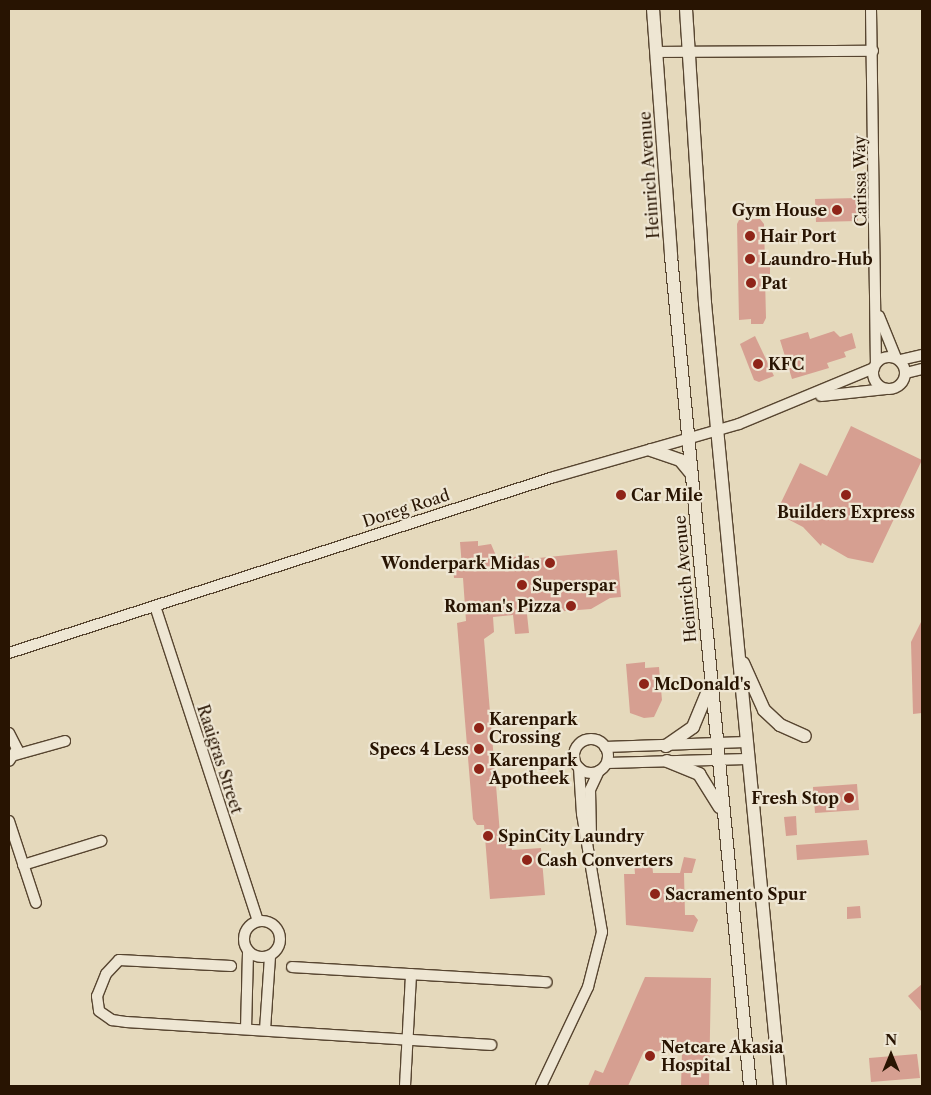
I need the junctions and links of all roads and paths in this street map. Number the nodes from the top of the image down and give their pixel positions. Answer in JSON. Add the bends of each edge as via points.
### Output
{"nodes":[{"id":1,"x":653,"y":9,"type":"edge"},
{"id":2,"x":686,"y":9,"type":"edge"},
{"id":3,"x":871,"y":9,"type":"edge"},
{"id":4,"x":873,"y":51,"type":"junction"},
{"id":5,"x":656,"y":52,"type":"junction"},
{"id":6,"x":688,"y":52,"type":"junction"},
{"id":7,"x":877,"y":310,"type":"junction"},
{"id":8,"x":922,"y":354,"type":"edge"},
{"id":9,"x":898,"y":359,"type":"junction"},
{"id":10,"x":875,"y":366,"type":"junction"},
{"id":11,"x":922,"y":369,"type":"edge"},
{"id":12,"x":906,"y":373,"type":"junction"},
{"id":13,"x":886,"y":389,"type":"junction"},
{"id":14,"x":813,"y":396,"type":"junction"},
{"id":15,"x":717,"y":432,"type":"junction"},
{"id":16,"x":688,"y":440,"type":"junction"},
{"id":17,"x":651,"y":450,"type":"junction"},
{"id":18,"x":691,"y":473,"type":"junction"},
{"id":19,"x":155,"y":606,"type":"junction"},
{"id":20,"x":737,"y":649,"type":"junction"},
{"id":21,"x":9,"y":653,"type":"edge"},
{"id":22,"x":711,"y":683,"type":"junction"},
{"id":23,"x":9,"y":732,"type":"edge"},
{"id":24,"x":805,"y":736,"type":"dead end"},
{"id":25,"x":65,"y":741,"type":"dead end"},
{"id":26,"x":746,"y":742,"type":"junction"},
{"id":27,"x":717,"y":743,"type":"junction"},
{"id":28,"x":666,"y":746,"type":"junction"},
{"id":29,"x":605,"y":747,"type":"junction"},
{"id":30,"x":12,"y":758,"type":"edge"},
{"id":31,"x":747,"y":759,"type":"junction"},
{"id":32,"x":719,"y":760,"type":"junction"},
{"id":33,"x":666,"y":761,"type":"junction"},
{"id":34,"x":603,"y":767,"type":"junction"},
{"id":35,"x":579,"y":768,"type":"junction"},
{"id":36,"x":724,"y":813,"type":"junction"},
{"id":37,"x":9,"y":821,"type":"edge"},
{"id":38,"x":101,"y":841,"type":"dead end"},
{"id":39,"x":592,"y":860,"type":"junction"},
{"id":40,"x":23,"y":865,"type":"junction"},
{"id":41,"x":36,"y":903,"type":"dead end"},
{"id":42,"x":258,"y":921,"type":"junction"},
{"id":43,"x":248,"y":952,"type":"junction"},
{"id":44,"x":270,"y":956,"type":"junction"},
{"id":45,"x":231,"y":966,"type":"dead end"},
{"id":46,"x":292,"y":967,"type":"dead end"},
{"id":47,"x":411,"y":974,"type":"junction"},
{"id":48,"x":547,"y":982,"type":"dead end"},
{"id":49,"x":246,"y":1029,"type":"junction"},
{"id":50,"x":266,"y":1030,"type":"junction"},
{"id":51,"x":408,"y":1040,"type":"junction"},
{"id":52,"x":491,"y":1045,"type":"dead end"},
{"id":53,"x":405,"y":1086,"type":"edge"},
{"id":54,"x":541,"y":1086,"type":"edge"},
{"id":55,"x":750,"y":1086,"type":"edge"},
{"id":56,"x":780,"y":1086,"type":"edge"}],
"edges":[{"from":1,"to":5,"type":"street","name":"Heinrich Avenue"},
{"from":2,"to":6,"type":"street"},
{"from":3,"to":4,"type":"street","name":"Carissa Way"},
{"from":4,"to":6,"type":"street"},
{"from":4,"to":7,"type":"street","name":"Carissa Way"},
{"from":5,"to":6,"type":"street"},
{"from":5,"to":16,"type":"street","name":"Heinrich Avenue"},
{"from":6,"to":15,"type":"street"},
{"from":7,"to":9,"type":"street","name":"Carissa Way"},
{"from":7,"to":10,"type":"street","name":"Carissa Way"},
{"from":8,"to":9,"type":"street","name":"Doreg Road"},
{"from":9,"to":10,"type":"street","name":"Doreg Road","via":[[885,357]]},
{"from":9,"to":12,"type":"street"},
{"from":10,"to":13,"type":"street","via":[[874,379]]},
{"from":10,"to":14,"type":"street","name":"Doreg Road"},
{"from":11,"to":12,"type":"street","name":"Doreg Road"},
{"from":12,"to":13,"type":"street","name":"Doreg Road","via":[[901,385]]},
{"from":13,"to":14,"type":"street","name":"Doreg Road"},
{"from":14,"to":15,"type":"street","name":"Doreg Road"},
{"from":15,"to":16,"type":"street","name":"Doreg Road"},
{"from":15,"to":20,"type":"street"},
{"from":16,"to":17,"type":"street","name":"Doreg Road"},
{"from":16,"to":18,"type":"street","name":"Heinrich Avenue"},
{"from":17,"to":18,"type":"street","via":[[680,460]]},
{"from":17,"to":19,"type":"street","name":"Doreg Road","via":[[500,494]]},
{"from":18,"to":22,"type":"street","name":"Heinrich Avenue"},
{"from":19,"to":21,"type":"street","name":"Doreg Road"},
{"from":19,"to":42,"type":"street","name":"Raaigras Street"},
{"from":20,"to":24,"type":"street","via":[[764,710],[780,725]]},
{"from":20,"to":26,"type":"street"},
{"from":22,"to":27,"type":"street","name":"Heinrich Avenue"},
{"from":22,"to":28,"type":"street","via":[[693,727]]},
{"from":23,"to":30,"type":"street","via":[[17,744]]},
{"from":25,"to":30,"type":"street"},
{"from":26,"to":27,"type":"street"},
{"from":26,"to":31,"type":"street"},
{"from":27,"to":28,"type":"street"},
{"from":27,"to":32,"type":"street","name":"Heinrich Avenue"},
{"from":28,"to":29,"type":"street"},
{"from":29,"to":34,"type":"street"},
{"from":29,"to":35,"type":"street","via":[[597,740],[581,743],[575,752]]},
{"from":31,"to":32,"type":"street"},
{"from":31,"to":56,"type":"street"},
{"from":32,"to":33,"type":"street"},
{"from":32,"to":36,"type":"street","name":"Heinrich Avenue"},
{"from":33,"to":34,"type":"street"},
{"from":33,"to":36,"type":"street","via":[[699,774]]},
{"from":34,"to":35,"type":"street","via":[[589,772]]},
{"from":34,"to":39,"type":"street","via":[[590,790]]},
{"from":35,"to":39,"type":"street","via":[[582,814]]},
{"from":36,"to":55,"type":"street","name":"Heinrich Avenue"},
{"from":37,"to":40,"type":"street"},
{"from":38,"to":40,"type":"street"},
{"from":39,"to":54,"type":"street","via":[[602,932],[598,952],[588,987]]},
{"from":40,"to":41,"type":"street"},
{"from":42,"to":43,"type":"street","via":[[245,931],[244,942]]},
{"from":42,"to":44,"type":"street","via":[[271,924],[279,933],[279,946]]},
{"from":43,"to":44,"type":"street","via":[[258,957]]},
{"from":43,"to":49,"type":"street"},
{"from":44,"to":50,"type":"street"},
{"from":45,"to":49,"type":"street","via":[[119,960],[106,974],[97,1005],[103,1016],[112,1020]]},
{"from":46,"to":47,"type":"street"},
{"from":47,"to":48,"type":"street"},
{"from":47,"to":51,"type":"street"},
{"from":49,"to":50,"type":"street"},
{"from":50,"to":51,"type":"street"},
{"from":51,"to":52,"type":"street"},
{"from":51,"to":53,"type":"street"}]}
